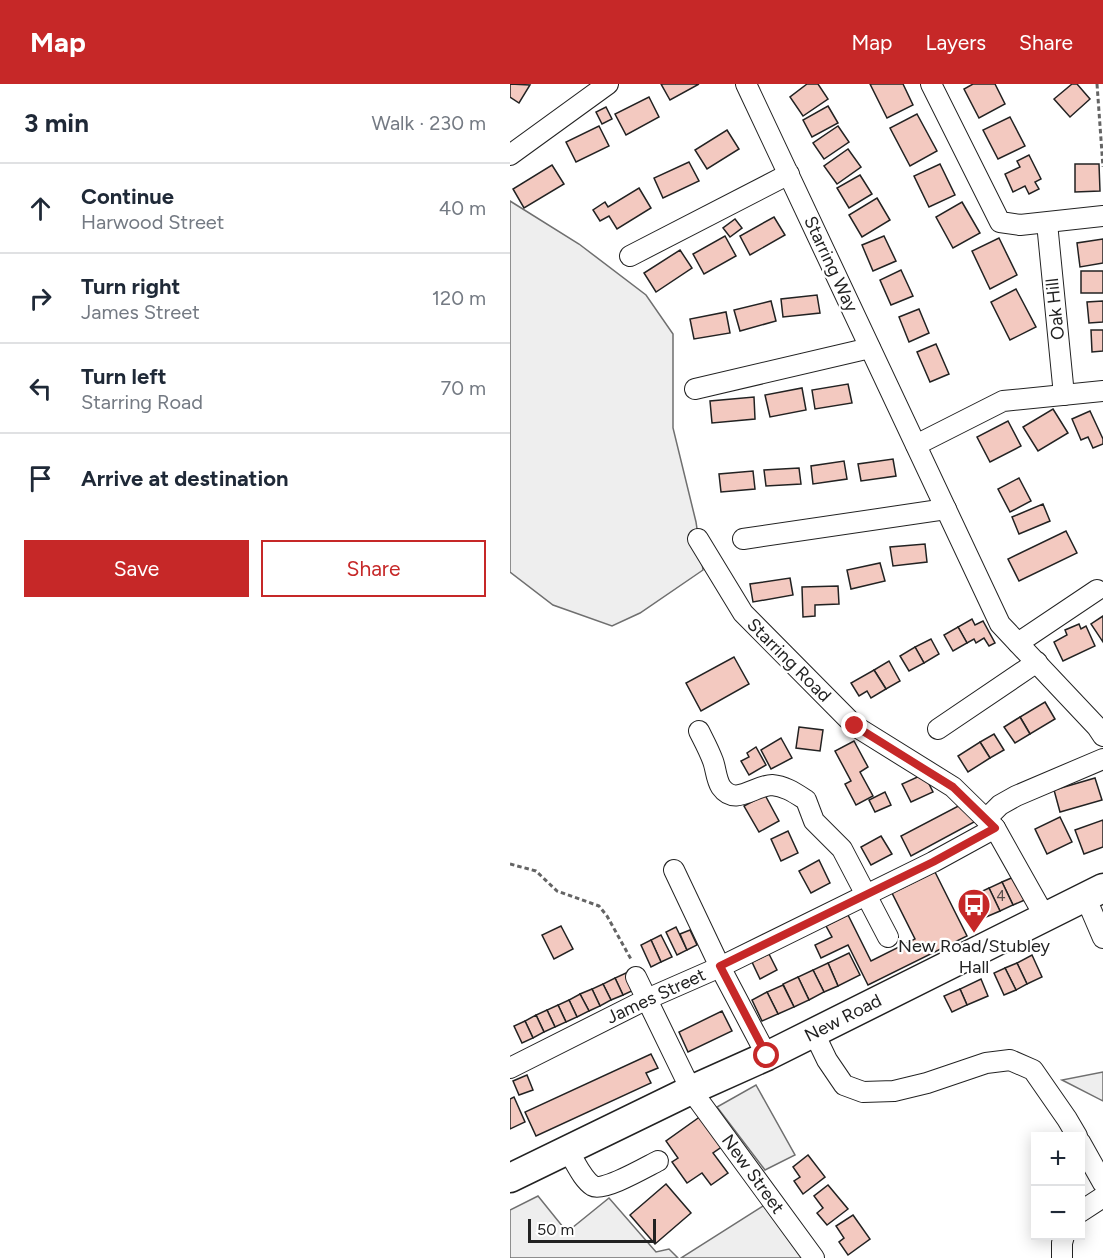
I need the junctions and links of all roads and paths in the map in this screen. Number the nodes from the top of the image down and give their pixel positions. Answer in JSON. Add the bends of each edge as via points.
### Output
{"nodes":[{"id":1,"x":608,"y":84,"type":"edge"},
{"id":2,"x":746,"y":84,"type":"edge"},
{"id":3,"x":931,"y":84,"type":"edge"},
{"id":4,"x":1097,"y":84,"type":"edge"},
{"id":5,"x":510,"y":156,"type":"edge"},
{"id":6,"x":1103,"y":167,"type":"edge"},
{"id":7,"x":789,"y":174,"type":"junction"},
{"id":8,"x":1103,"y":216,"type":"edge"},
{"id":9,"x":1047,"y":223,"type":"junction"},
{"id":10,"x":630,"y":256,"type":"dead end"},
{"id":11,"x":870,"y":348,"type":"junction"},
{"id":12,"x":695,"y":389,"type":"dead end"},
{"id":13,"x":1103,"y":391,"type":"edge"},
{"id":14,"x":1064,"y":395,"type":"junction"},
{"id":15,"x":916,"y":445,"type":"junction"},
{"id":16,"x":946,"y":509,"type":"junction"},
{"id":17,"x":698,"y":539,"type":"dead end"},
{"id":18,"x":743,"y":539,"type":"dead end"},
{"id":19,"x":1097,"y":590,"type":"dead end"},
{"id":20,"x":1018,"y":643,"type":"junction"},
{"id":21,"x":1037,"y":663,"type":"junction"},
{"id":22,"x":938,"y":729,"type":"dead end"},
{"id":23,"x":699,"y":731,"type":"dead end"},
{"id":24,"x":1103,"y":736,"type":"edge"},
{"id":25,"x":1103,"y":759,"type":"edge"},
{"id":26,"x":991,"y":823,"type":"junction"},
{"id":27,"x":510,"y":864,"type":"edge"},
{"id":28,"x":674,"y":870,"type":"dead end"},
{"id":29,"x":1094,"y":892,"type":"edge"},
{"id":30,"x":867,"y":895,"type":"junction"},
{"id":31,"x":1045,"y":917,"type":"junction"},
{"id":32,"x":888,"y":937,"type":"dead end"},
{"id":33,"x":1103,"y":938,"type":"edge"},
{"id":34,"x":720,"y":966,"type":"junction"},
{"id":35,"x":636,"y":977,"type":"joint"},
{"id":36,"x":647,"y":999,"type":"junction"},
{"id":37,"x":814,"y":1033,"type":"junction"},
{"id":38,"x":767,"y":1056,"type":"junction"},
{"id":39,"x":510,"y":1068,"type":"edge"},
{"id":40,"x":691,"y":1090,"type":"junction"},
{"id":41,"x":1074,"y":1132,"type":"edge"},
{"id":42,"x":568,"y":1150,"type":"junction"},
{"id":43,"x":1085,"y":1151,"type":"edge"},
{"id":44,"x":658,"y":1161,"type":"dead end"},
{"id":45,"x":513,"y":1169,"type":"edge"},
{"id":46,"x":1103,"y":1183,"type":"edge"},
{"id":47,"x":1103,"y":1197,"type":"edge"},
{"id":48,"x":1085,"y":1209,"type":"edge"},
{"id":49,"x":1063,"y":1240,"type":"edge"},
{"id":50,"x":814,"y":1258,"type":"edge"},
{"id":51,"x":1062,"y":1258,"type":"edge"}],
"edges":[{"from":1,"to":5,"type":"street"},
{"from":2,"to":7,"type":"street","name":"Starring Way"},
{"from":3,"to":9,"type":"street","via":[[1000,222]]},
{"from":4,"to":6,"type":"path"},
{"from":7,"to":10,"type":"street"},
{"from":7,"to":11,"type":"street","name":"Starring Way"},
{"from":8,"to":9,"type":"street"},
{"from":9,"to":14,"type":"street","name":"Oak Hill"},
{"from":11,"to":12,"type":"street"},
{"from":11,"to":15,"type":"street","name":"Starring Way"},
{"from":13,"to":14,"type":"street"},
{"from":14,"to":15,"type":"street","via":[[1003,401]]},
{"from":15,"to":16,"type":"street","name":"Starring Way"},
{"from":16,"to":18,"type":"street"},
{"from":16,"to":20,"type":"street","name":"Starring Way","via":[[1000,624]]},
{"from":17,"to":26,"type":"street","name":"Starring Road","via":[[743,613],[855,726],[953,787]]},
{"from":19,"to":20,"type":"street"},
{"from":20,"to":21,"type":"street","name":"Starring Way"},
{"from":21,"to":22,"type":"street"},
{"from":21,"to":24,"type":"street","name":"Starring Way"},
{"from":23,"to":30,"type":"street","via":[[725,792],[742,795],[770,785],[806,800],[814,821],[842,849]]},
{"from":25,"to":26,"type":"street","name":"James Street","via":[[1000,805]]},
{"from":26,"to":30,"type":"street","name":"James Street","via":[[933,862]]},
{"from":26,"to":31,"type":"street","name":"Starring Road"},
{"from":27,"to":35,"type":"path","via":[[536,871],[558,891],[598,906],[634,965]]},
{"from":28,"to":34,"type":"street"},
{"from":29,"to":31,"type":"highway","name":"New Road"},
{"from":29,"to":33,"type":"street"},
{"from":30,"to":32,"type":"street"},
{"from":30,"to":34,"type":"street","name":"James Street"},
{"from":31,"to":37,"type":"highway","name":"New Road"},
{"from":34,"to":36,"type":"street","name":"James Street"},
{"from":34,"to":38,"type":"street"},
{"from":35,"to":36,"type":"street","name":"New Street"},
{"from":36,"to":39,"type":"street","name":"James Street"},
{"from":36,"to":40,"type":"street","name":"New Street"},
{"from":37,"to":38,"type":"highway","name":"New Road"},
{"from":37,"to":41,"type":"street","via":[[844,1085],[863,1092],[894,1091],[986,1063],[1010,1060],[1033,1070]]},
{"from":38,"to":40,"type":"highway","name":"New Road"},
{"from":40,"to":42,"type":"highway","name":"New Road"},
{"from":40,"to":50,"type":"street","name":"New Street"},
{"from":42,"to":44,"type":"street","via":[[587,1180],[598,1188]]},
{"from":42,"to":45,"type":"highway","name":"New Road"},
{"from":43,"to":46,"type":"street"},
{"from":47,"to":48,"type":"street"},
{"from":49,"to":51,"type":"street"}]}
